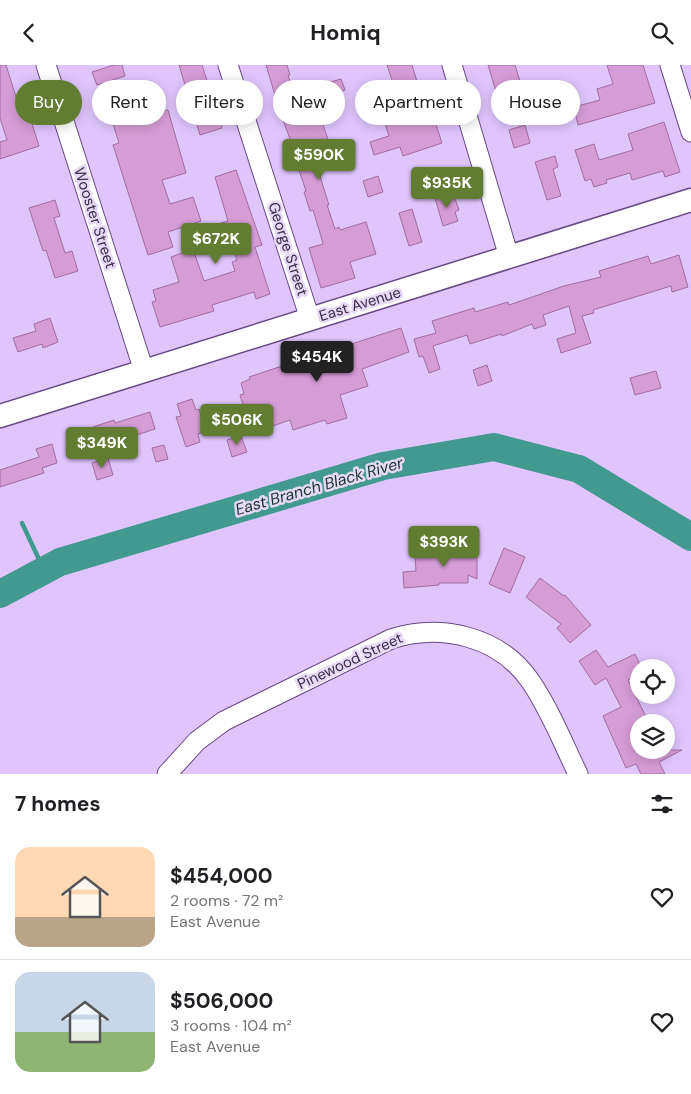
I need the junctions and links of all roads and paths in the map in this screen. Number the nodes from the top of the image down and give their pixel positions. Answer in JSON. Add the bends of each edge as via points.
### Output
{"nodes":[{"id":1,"x":46,"y":65,"type":"edge"},
{"id":2,"x":228,"y":65,"type":"edge"},
{"id":3,"x":452,"y":65,"type":"edge"},
{"id":4,"x":670,"y":65,"type":"edge"},
{"id":5,"x":691,"y":132,"type":"edge"},
{"id":6,"x":691,"y":200,"type":"edge"},
{"id":7,"x":510,"y":257,"type":"junction"},
{"id":8,"x":310,"y":319,"type":"junction"},
{"id":9,"x":144,"y":371,"type":"junction"},
{"id":10,"x":0,"y":416,"type":"edge"},
{"id":11,"x":167,"y":774,"type":"edge"},
{"id":12,"x":578,"y":774,"type":"edge"}],
"edges":[{"from":1,"to":9,"type":"street","name":"Wooster Street"},
{"from":2,"to":8,"type":"street","name":"George Street"},
{"from":3,"to":7,"type":"street"},
{"from":4,"to":5,"type":"street"},
{"from":6,"to":7,"type":"street","name":"East Avenue"},
{"from":7,"to":8,"type":"street","name":"East Avenue"},
{"from":8,"to":9,"type":"street","name":"East Avenue"},
{"from":9,"to":10,"type":"street","name":"East Avenue"},
{"from":11,"to":12,"type":"street","name":"Pinewood Street","via":[[197,741],[239,713],[391,639],[431,631],[472,638],[491,646],[516,665],[541,698]]}]}
